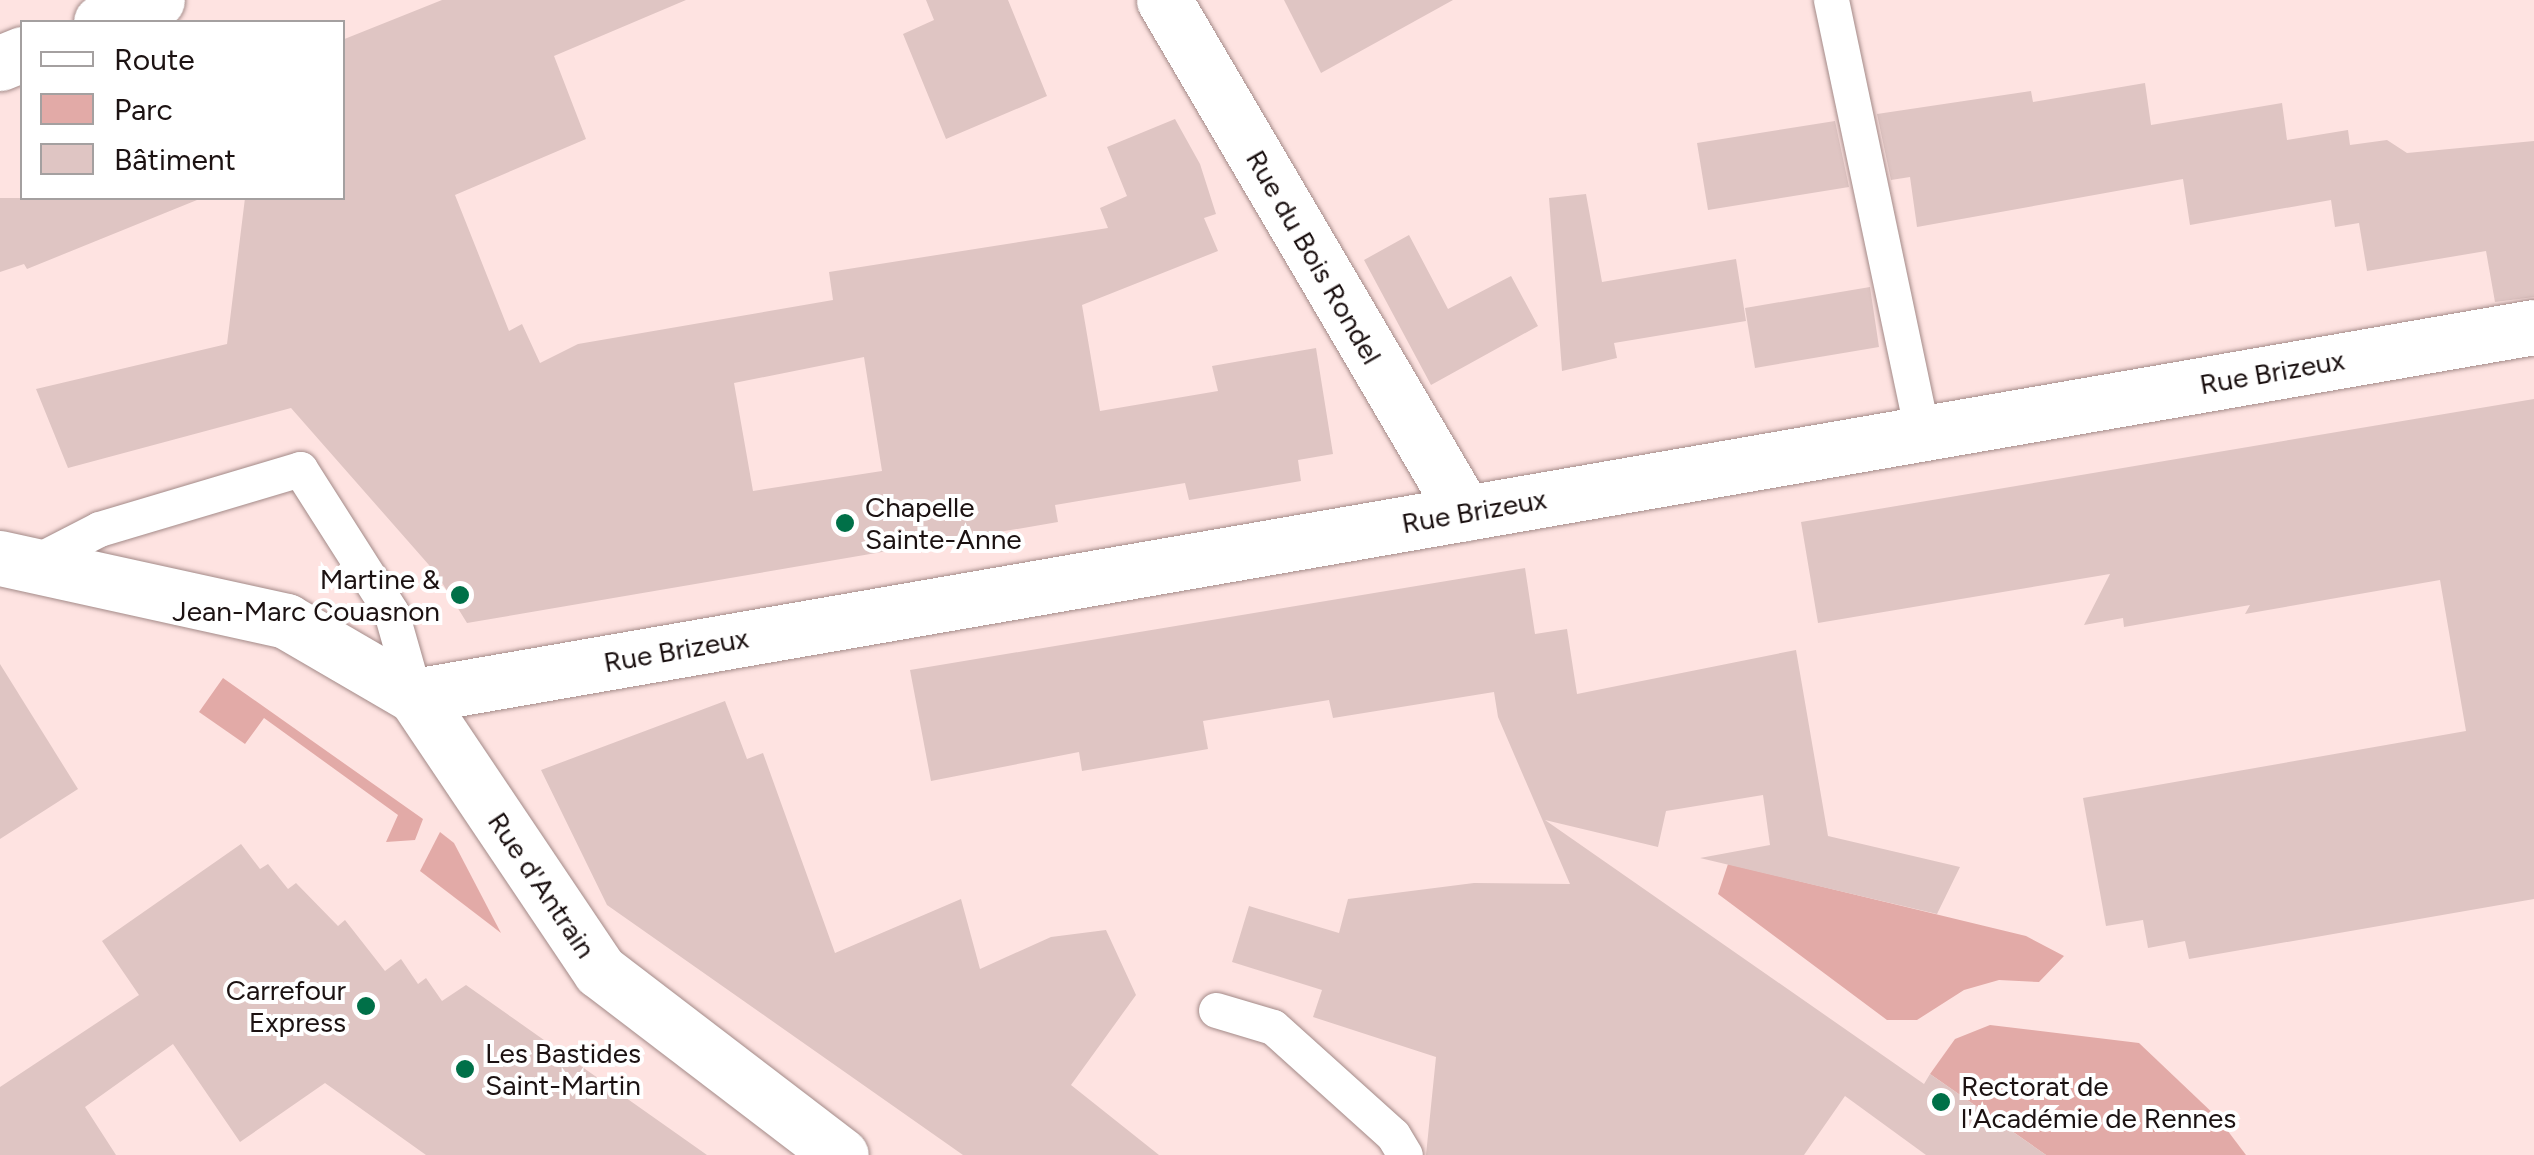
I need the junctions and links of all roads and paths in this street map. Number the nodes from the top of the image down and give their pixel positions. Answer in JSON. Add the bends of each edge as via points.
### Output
{"nodes":[{"id":1,"x":157,"y":0,"type":"edge"},
{"id":2,"x":1164,"y":0,"type":"edge"},
{"id":3,"x":1831,"y":0,"type":"edge"},
{"id":4,"x":105,"y":20,"type":"edge"},
{"id":5,"x":2534,"y":327,"type":"edge"},
{"id":6,"x":1922,"y":433,"type":"junction"},
{"id":7,"x":1465,"y":513,"type":"junction"},
{"id":8,"x":16,"y":561,"type":"edge"},
{"id":9,"x":415,"y":696,"type":"junction"},
{"id":10,"x":1216,"y":1010,"type":"dead end"},
{"id":11,"x":841,"y":1155,"type":"edge"},
{"id":12,"x":1405,"y":1155,"type":"edge"}],
"edges":[{"from":1,"to":4,"type":"street"},
{"from":2,"to":7,"type":"street","name":"Rue du Bois Rondel"},
{"from":3,"to":6,"type":"lane"},
{"from":5,"to":6,"type":"street","name":"Rue Brizeux"},
{"from":6,"to":7,"type":"street","name":"Rue Brizeux"},
{"from":7,"to":9,"type":"street","name":"Rue Brizeux"},
{"from":8,"to":9,"type":"street","name":"Rue d'Antrain","via":[[286,621]]},
{"from":8,"to":9,"type":"lane","name":"Rue d'Antrain","via":[[300,469],[391,612]]},
{"from":9,"to":11,"type":"street","name":"Rue d'Antrain","via":[[600,971]]},
{"from":10,"to":12,"type":"lane","via":[[1273,1026],[1393,1135]]}]}
